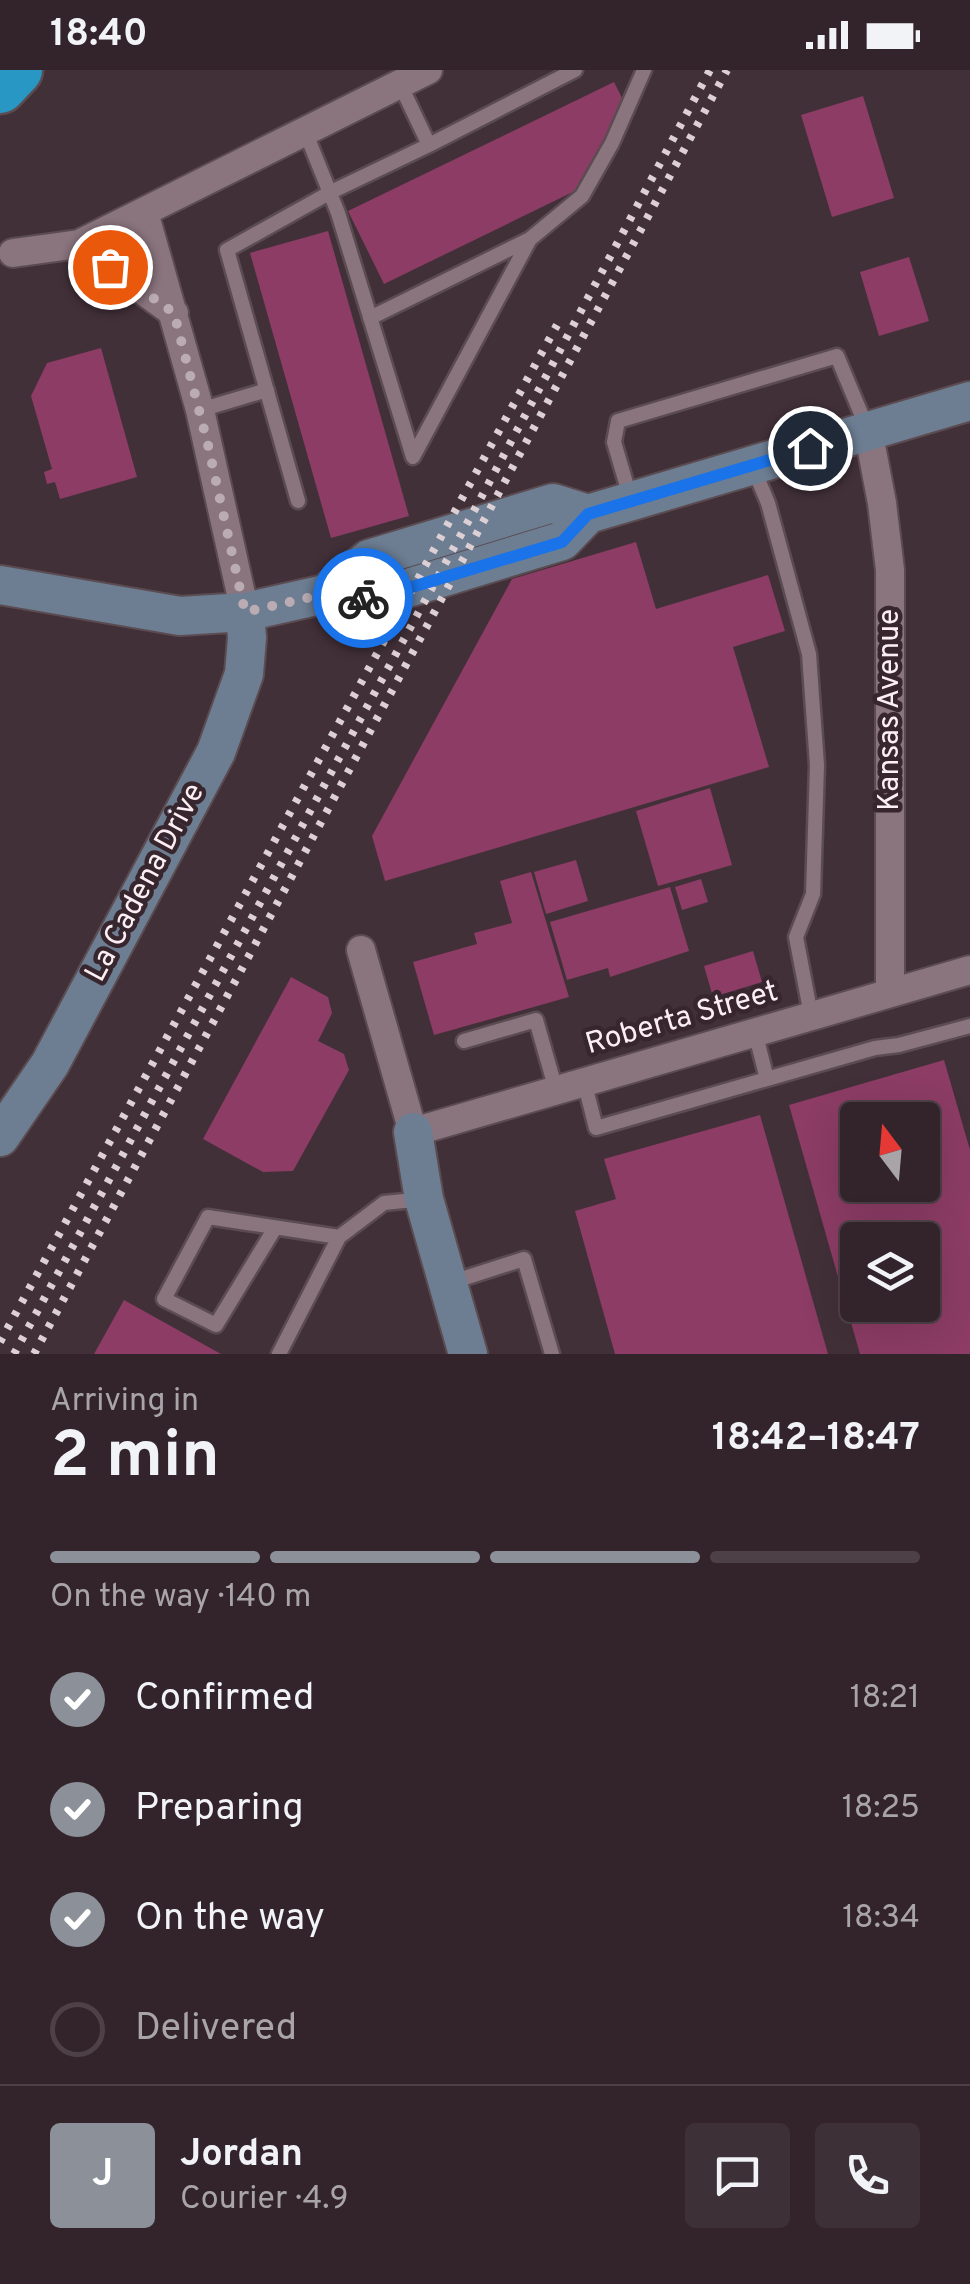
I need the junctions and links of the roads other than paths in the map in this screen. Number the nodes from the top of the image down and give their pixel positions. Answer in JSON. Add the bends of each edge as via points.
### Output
{"nodes":[{"id":1,"x":17,"y":70,"type":"edge"},
{"id":2,"x":428,"y":70,"type":"edge"},
{"id":3,"x":575,"y":70,"type":"edge"},
{"id":4,"x":644,"y":70,"type":"edge"},
{"id":5,"x":400,"y":84,"type":"junction"},
{"id":6,"x":0,"y":88,"type":"edge"},
{"id":7,"x":306,"y":131,"type":"junction"},
{"id":8,"x":429,"y":145,"type":"junction"},
{"id":9,"x":331,"y":192,"type":"junction"},
{"id":10,"x":144,"y":212,"type":"junction"},
{"id":11,"x":530,"y":239,"type":"junction"},
{"id":12,"x":78,"y":244,"type":"junction"},
{"id":13,"x":13,"y":253,"type":"dead end"},
{"id":14,"x":174,"y":313,"type":"junction"},
{"id":15,"x":370,"y":318,"type":"junction"},
{"id":16,"x":268,"y":390,"type":"junction"},
{"id":17,"x":970,"y":401,"type":"edge"},
{"id":18,"x":200,"y":410,"type":"junction"},
{"id":19,"x":868,"y":430,"type":"junction"},
{"id":20,"x":752,"y":465,"type":"junction"},
{"id":21,"x":298,"y":501,"type":"dead end"},
{"id":22,"x":631,"y":501,"type":"junction"},
{"id":23,"x":0,"y":585,"type":"edge"},
{"id":24,"x":245,"y":612,"type":"junction"},
{"id":25,"x":361,"y":950,"type":"dead end"},
{"id":26,"x":970,"y":970,"type":"edge"},
{"id":27,"x":890,"y":992,"type":"junction"},
{"id":28,"x":810,"y":1015,"type":"junction"},
{"id":29,"x":970,"y":1026,"type":"edge"},
{"id":30,"x":754,"y":1032,"type":"junction"},
{"id":31,"x":464,"y":1041,"type":"dead end"},
{"id":32,"x":767,"y":1078,"type":"junction"},
{"id":33,"x":584,"y":1081,"type":"junction"},
{"id":34,"x":556,"y":1090,"type":"junction"},
{"id":35,"x":413,"y":1132,"type":"junction"},
{"id":36,"x":0,"y":1137,"type":"edge"},
{"id":37,"x":424,"y":1199,"type":"junction"},
{"id":38,"x":275,"y":1228,"type":"junction"},
{"id":39,"x":339,"y":1237,"type":"junction"},
{"id":40,"x":448,"y":1284,"type":"junction"},
{"id":41,"x":279,"y":1354,"type":"edge"},
{"id":42,"x":468,"y":1354,"type":"edge"},
{"id":43,"x":552,"y":1354,"type":"edge"}],
"edges":[{"from":1,"to":6,"type":"highway"},
{"from":2,"to":5,"type":"street"},
{"from":3,"to":8,"type":"lane"},
{"from":4,"to":11,"type":"lane","via":[[582,196]]},
{"from":5,"to":7,"type":"street"},
{"from":5,"to":8,"type":"lane"},
{"from":7,"to":9,"type":"lane"},
{"from":7,"to":10,"type":"street"},
{"from":8,"to":9,"type":"lane"},
{"from":9,"to":15,"type":"lane"},
{"from":9,"to":16,"type":"lane","via":[[226,250]]},
{"from":10,"to":12,"type":"street"},
{"from":10,"to":14,"type":"street"},
{"from":11,"to":15,"type":"lane"},
{"from":11,"to":15,"type":"lane","via":[[413,457]]},
{"from":12,"to":13,"type":"street"},
{"from":12,"to":14,"type":"street"},
{"from":14,"to":18,"type":"street"},
{"from":16,"to":18,"type":"lane"},
{"from":16,"to":21,"type":"lane"},
{"from":17,"to":19,"type":"main road"},
{"from":18,"to":24,"type":"street"},
{"from":19,"to":20,"type":"main road"},
{"from":19,"to":22,"type":"lane","via":[[837,356],[763,377],[618,422],[614,442]]},
{"from":19,"to":27,"type":"street","name":"Kansas Avenue","via":[[890,570]]},
{"from":20,"to":22,"type":"main road"},
{"from":20,"to":28,"type":"lane","via":[[808,654],[817,765],[813,894],[796,936]]},
{"from":22,"to":24,"type":"main road","via":[[588,514],[562,542],[372,599],[325,594]]},
{"from":23,"to":24,"type":"main road","via":[[180,616]]},
{"from":24,"to":36,"type":"main road","name":"La Cadena Drive","via":[[244,674],[216,752],[50,1064]]},
{"from":25,"to":35,"type":"street"},
{"from":26,"to":27,"type":"street","name":"Roberta Street"},
{"from":27,"to":28,"type":"street","name":"Roberta Street"},
{"from":28,"to":30,"type":"street","name":"Roberta Street"},
{"from":29,"to":32,"type":"lane"},
{"from":30,"to":32,"type":"lane"},
{"from":30,"to":33,"type":"street","name":"Roberta Street"},
{"from":31,"to":34,"type":"lane","via":[[536,1020]]},
{"from":32,"to":33,"type":"lane","via":[[596,1128]]},
{"from":33,"to":34,"type":"street","name":"Roberta Street"},
{"from":34,"to":35,"type":"street","name":"Roberta Street"},
{"from":35,"to":37,"type":"main road"},
{"from":37,"to":39,"type":"lane","via":[[384,1203]]},
{"from":37,"to":40,"type":"main road"},
{"from":38,"to":38,"type":"lane","via":[[208,1217],[164,1298],[216,1325]]},
{"from":38,"to":39,"type":"lane"},
{"from":39,"to":41,"type":"lane"},
{"from":40,"to":42,"type":"main road"},
{"from":40,"to":43,"type":"lane","via":[[524,1260]]}]}
